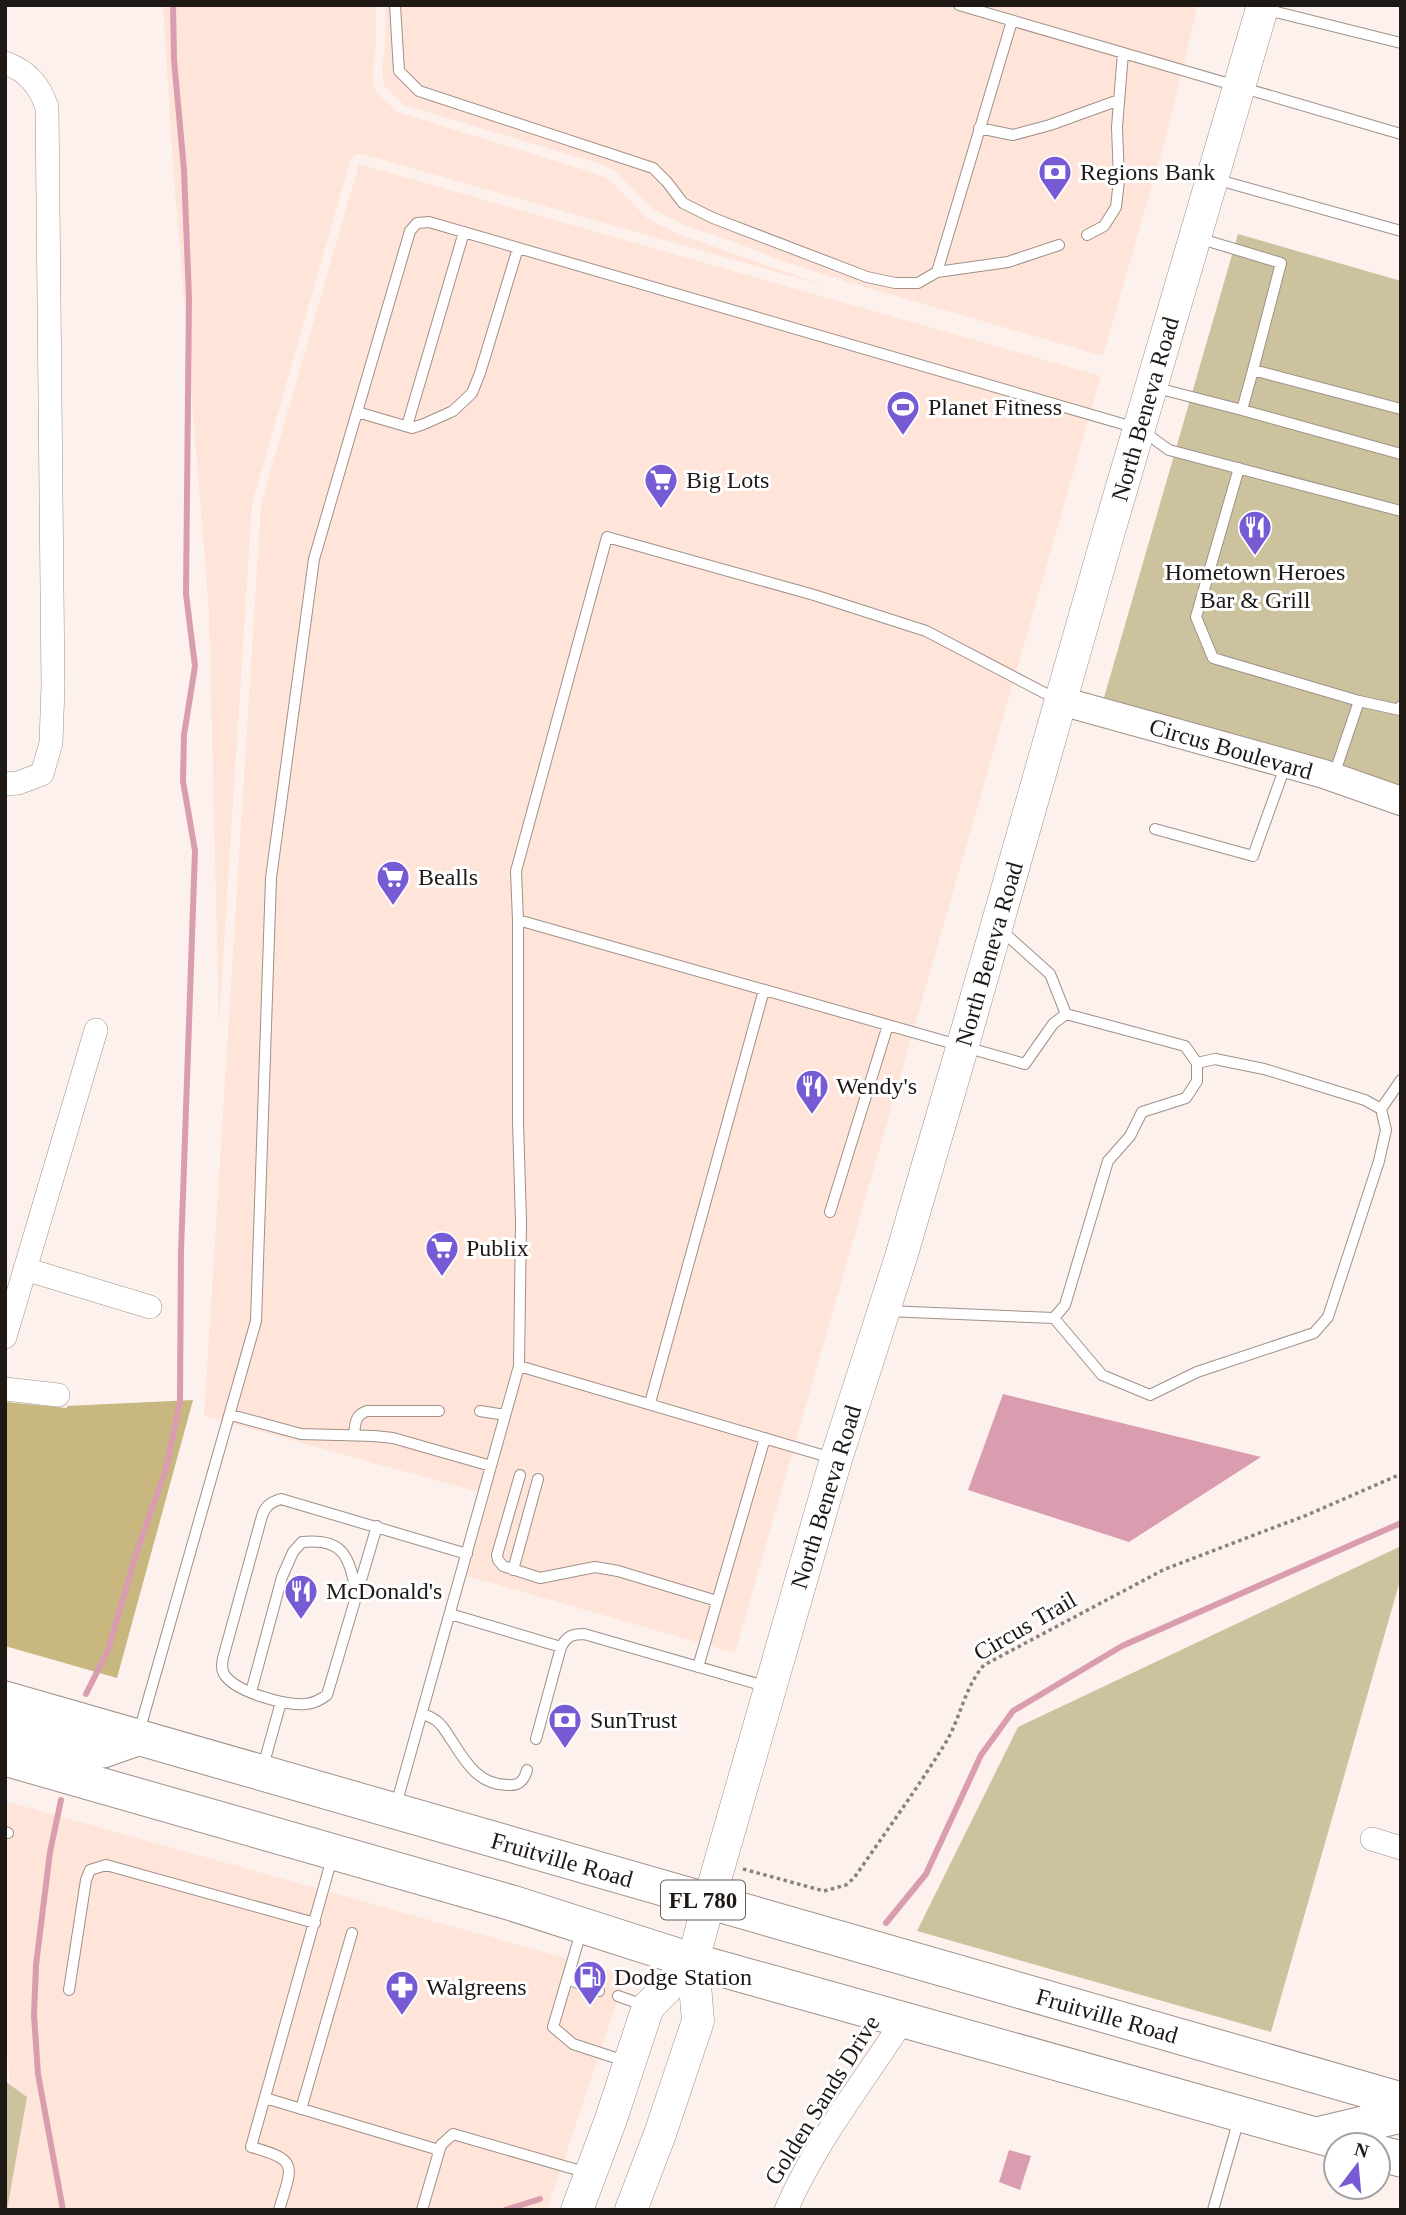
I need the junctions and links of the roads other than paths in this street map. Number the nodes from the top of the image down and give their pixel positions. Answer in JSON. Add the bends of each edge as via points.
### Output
{"nodes":[{"id":1,"x":395,"y":5,"type":"edge"},
{"id":2,"x":959,"y":5,"type":"edge"},
{"id":3,"x":1262,"y":7,"type":"edge"},
{"id":4,"x":1012,"y":20,"type":"junction"},
{"id":5,"x":1401,"y":43,"type":"edge"},
{"id":6,"x":1123,"y":53,"type":"junction"},
{"id":7,"x":5,"y":62,"type":"edge"},
{"id":8,"x":1239,"y":87,"type":"junction"},
{"id":9,"x":1119,"y":100,"type":"junction"},
{"id":10,"x":979,"y":128,"type":"junction"},
{"id":11,"x":1401,"y":134,"type":"edge"},
{"id":12,"x":1213,"y":178,"type":"junction"},
{"id":13,"x":1401,"y":231,"type":"edge"},
{"id":14,"x":464,"y":232,"type":"junction"},
{"id":15,"x":1087,"y":235,"type":"dead end"},
{"id":16,"x":1195,"y":238,"type":"junction"},
{"id":17,"x":1059,"y":245,"type":"dead end"},
{"id":18,"x":518,"y":247,"type":"junction"},
{"id":19,"x":937,"y":272,"type":"junction"},
{"id":20,"x":1253,"y":370,"type":"junction"},
{"id":21,"x":1152,"y":387,"type":"junction"},
{"id":22,"x":1242,"y":410,"type":"junction"},
{"id":23,"x":1401,"y":410,"type":"edge"},
{"id":24,"x":357,"y":412,"type":"junction"},
{"id":25,"x":407,"y":426,"type":"junction"},
{"id":26,"x":1140,"y":429,"type":"junction"},
{"id":27,"x":1401,"y":454,"type":"edge"},
{"id":28,"x":1239,"y":468,"type":"junction"},
{"id":29,"x":1401,"y":511,"type":"edge"},
{"id":30,"x":1061,"y":701,"type":"junction"},
{"id":31,"x":1359,"y":701,"type":"junction"},
{"id":32,"x":1401,"y":706,"type":"edge"},
{"id":33,"x":1286,"y":764,"type":"junction"},
{"id":34,"x":1333,"y":777,"type":"junction"},
{"id":35,"x":5,"y":784,"type":"edge"},
{"id":36,"x":1401,"y":801,"type":"edge"},
{"id":37,"x":1155,"y":829,"type":"dead end"},
{"id":38,"x":518,"y":920,"type":"junction"},
{"id":39,"x":996,"y":927,"type":"junction"},
{"id":40,"x":764,"y":990,"type":"junction"},
{"id":41,"x":1066,"y":1014,"type":"junction"},
{"id":42,"x":888,"y":1025,"type":"junction"},
{"id":43,"x":96,"y":1030,"type":"dead end"},
{"id":44,"x":962,"y":1047,"type":"junction"},
{"id":45,"x":1198,"y":1063,"type":"junction"},
{"id":46,"x":1401,"y":1080,"type":"edge"},
{"id":47,"x":1381,"y":1110,"type":"junction"},
{"id":48,"x":830,"y":1212,"type":"dead end"},
{"id":49,"x":25,"y":1269,"type":"junction"},
{"id":50,"x":150,"y":1307,"type":"dead end"},
{"id":51,"x":883,"y":1311,"type":"junction"},
{"id":52,"x":1055,"y":1318,"type":"junction"},
{"id":53,"x":5,"y":1337,"type":"edge"},
{"id":54,"x":519,"y":1366,"type":"junction"},
{"id":55,"x":5,"y":1390,"type":"edge"},
{"id":56,"x":58,"y":1395,"type":"dead end"},
{"id":57,"x":650,"y":1403,"type":"junction"},
{"id":58,"x":439,"y":1411,"type":"dead end"},
{"id":59,"x":480,"y":1411,"type":"dead end"},
{"id":60,"x":231,"y":1415,"type":"junction"},
{"id":61,"x":505,"y":1415,"type":"junction"},
{"id":62,"x":354,"y":1435,"type":"junction"},
{"id":63,"x":765,"y":1438,"type":"junction"},
{"id":64,"x":836,"y":1459,"type":"junction"},
{"id":65,"x":491,"y":1466,"type":"junction"},
{"id":66,"x":520,"y":1475,"type":"dead end"},
{"id":67,"x":538,"y":1479,"type":"dead end"},
{"id":68,"x":377,"y":1526,"type":"junction"},
{"id":69,"x":467,"y":1554,"type":"junction"},
{"id":70,"x":513,"y":1570,"type":"junction"},
{"id":71,"x":357,"y":1593,"type":"junction"},
{"id":72,"x":718,"y":1601,"type":"junction"},
{"id":73,"x":450,"y":1614,"type":"junction"},
{"id":74,"x":561,"y":1647,"type":"junction"},
{"id":75,"x":698,"y":1667,"type":"junction"},
{"id":76,"x":771,"y":1688,"type":"junction"},
{"id":77,"x":251,"y":1692,"type":"junction"},
{"id":78,"x":5,"y":1699,"type":"edge"},
{"id":79,"x":281,"y":1702,"type":"junction"},
{"id":80,"x":422,"y":1714,"type":"junction"},
{"id":81,"x":5,"y":1728,"type":"edge"},
{"id":82,"x":138,"y":1738,"type":"junction"},
{"id":83,"x":536,"y":1739,"type":"dead end"},
{"id":84,"x":5,"y":1758,"type":"edge"},
{"id":85,"x":527,"y":1770,"type":"dead end"},
{"id":86,"x":261,"y":1774,"type":"junction"},
{"id":87,"x":394,"y":1812,"type":"junction"},
{"id":88,"x":1372,"y":1839,"type":"dead end"},
{"id":89,"x":1401,"y":1848,"type":"edge"},
{"id":90,"x":334,"y":1852,"type":"junction"},
{"id":91,"x":709,"y":1901,"type":"junction"},
{"id":92,"x":315,"y":1923,"type":"junction"},
{"id":93,"x":583,"y":1926,"type":"junction"},
{"id":94,"x":352,"y":1933,"type":"dead end"},
{"id":95,"x":693,"y":1961,"type":"junction"},
{"id":96,"x":567,"y":1979,"type":"junction"},
{"id":97,"x":69,"y":1990,"type":"dead end"},
{"id":98,"x":599,"y":1991,"type":"dead end"},
{"id":99,"x":618,"y":1996,"type":"dead end"},
{"id":100,"x":648,"y":2007,"type":"junction"},
{"id":101,"x":904,"y":2019,"type":"junction"},
{"id":102,"x":630,"y":2063,"type":"junction"},
{"id":103,"x":265,"y":2098,"type":"junction"},
{"id":104,"x":1401,"y":2100,"type":"edge"},
{"id":105,"x":301,"y":2109,"type":"junction"},
{"id":106,"x":1240,"y":2113,"type":"junction"},
{"id":107,"x":1401,"y":2115,"type":"edge"},
{"id":108,"x":1317,"y":2135,"type":"junction"},
{"id":109,"x":1322,"y":2136,"type":"edge"},
{"id":110,"x":439,"y":2150,"type":"junction"},
{"id":111,"x":591,"y":2174,"type":"junction"},
{"id":112,"x":279,"y":2210,"type":"edge"},
{"id":113,"x":422,"y":2210,"type":"edge"},
{"id":114,"x":577,"y":2210,"type":"edge"},
{"id":115,"x":631,"y":2210,"type":"edge"},
{"id":116,"x":786,"y":2210,"type":"edge"},
{"id":117,"x":1213,"y":2210,"type":"edge"}],
"edges":[{"from":1,"to":19,"type":"lane","via":[[399,71],[419,91],[653,168],[683,203],[867,277],[918,283]]},
{"from":2,"to":4,"type":"lane"},
{"from":3,"to":5,"type":"lane"},
{"from":3,"to":8,"type":"main road","name":"North Beneva Road"},
{"from":4,"to":6,"type":"lane"},
{"from":4,"to":10,"type":"lane"},
{"from":6,"to":8,"type":"lane"},
{"from":6,"to":9,"type":"lane"},
{"from":7,"to":35,"type":"street","via":[[29,75],[47,107],[53,686],[51,743],[42,774]]},
{"from":8,"to":11,"type":"lane"},
{"from":8,"to":12,"type":"main road","name":"North Beneva Road"},
{"from":9,"to":10,"type":"lane","via":[[1013,135]]},
{"from":9,"to":15,"type":"lane","via":[[1116,207],[1104,226]]},
{"from":10,"to":19,"type":"lane"},
{"from":12,"to":13,"type":"lane"},
{"from":12,"to":16,"type":"main road","name":"North Beneva Road"},
{"from":14,"to":18,"type":"lane"},
{"from":14,"to":24,"type":"lane","via":[[429,222],[417,223],[410,231]]},
{"from":14,"to":25,"type":"lane"},
{"from":16,"to":20,"type":"lane","via":[[1281,263]]},
{"from":16,"to":21,"type":"main road","name":"North Beneva Road"},
{"from":17,"to":19,"type":"lane","via":[[1007,262]]},
{"from":18,"to":25,"type":"lane","via":[[472,393],[453,411]]},
{"from":18,"to":26,"type":"lane"},
{"from":20,"to":22,"type":"lane"},
{"from":20,"to":23,"type":"lane"},
{"from":21,"to":22,"type":"lane"},
{"from":21,"to":26,"type":"main road","name":"North Beneva Road"},
{"from":22,"to":27,"type":"lane"},
{"from":24,"to":25,"type":"lane"},
{"from":24,"to":60,"type":"lane","via":[[314,559],[271,878],[256,1321]]},
{"from":26,"to":28,"type":"lane","via":[[1169,450]]},
{"from":26,"to":30,"type":"main road","name":"North Beneva Road"},
{"from":28,"to":29,"type":"lane"},
{"from":28,"to":31,"type":"lane","via":[[1196,617],[1213,658]]},
{"from":30,"to":33,"type":"street","name":"Circus Boulevard"},
{"from":30,"to":38,"type":"lane","via":[[926,631],[607,537],[519,853]]},
{"from":30,"to":39,"type":"main road","name":"North Beneva Road"},
{"from":31,"to":32,"type":"lane","via":[[1399,710]]},
{"from":31,"to":34,"type":"lane"},
{"from":33,"to":34,"type":"street","name":"Circus Boulevard"},
{"from":33,"to":37,"type":"lane","via":[[1253,856]]},
{"from":34,"to":36,"type":"street","name":"Circus Boulevard"},
{"from":38,"to":40,"type":"lane"},
{"from":38,"to":54,"type":"lane"},
{"from":39,"to":41,"type":"lane","via":[[1050,974]]},
{"from":39,"to":44,"type":"main road","name":"North Beneva Road"},
{"from":40,"to":42,"type":"lane"},
{"from":40,"to":57,"type":"lane"},
{"from":41,"to":44,"type":"lane","via":[[1025,1064]]},
{"from":41,"to":45,"type":"lane","via":[[1185,1046]]},
{"from":42,"to":44,"type":"lane"},
{"from":42,"to":48,"type":"lane"},
{"from":43,"to":49,"type":"street"},
{"from":44,"to":51,"type":"main road","name":"North Beneva Road"},
{"from":45,"to":47,"type":"lane","via":[[1215,1059],[1264,1069],[1365,1100]]},
{"from":45,"to":52,"type":"lane","via":[[1197,1081],[1186,1097],[1142,1112],[1130,1136],[1108,1161],[1065,1305]]},
{"from":46,"to":47,"type":"lane"},
{"from":47,"to":52,"type":"lane","via":[[1386,1130],[1379,1161],[1328,1317],[1314,1334],[1197,1372],[1150,1395],[1102,1375]]},
{"from":49,"to":50,"type":"street"},
{"from":49,"to":53,"type":"street"},
{"from":51,"to":52,"type":"lane"},
{"from":51,"to":64,"type":"main road","name":"North Beneva Road"},
{"from":54,"to":57,"type":"lane"},
{"from":54,"to":61,"type":"lane"},
{"from":55,"to":56,"type":"street"},
{"from":57,"to":63,"type":"lane"},
{"from":58,"to":62,"type":"lane","via":[[367,1411],[357,1418]]},
{"from":59,"to":61,"type":"lane"},
{"from":60,"to":62,"type":"lane","via":[[301,1434]]},
{"from":60,"to":82,"type":"lane"},
{"from":61,"to":65,"type":"lane"},
{"from":62,"to":65,"type":"lane","via":[[393,1438]]},
{"from":63,"to":64,"type":"lane"},
{"from":63,"to":72,"type":"lane"},
{"from":64,"to":76,"type":"main road","name":"North Beneva Road"},
{"from":65,"to":69,"type":"lane"},
{"from":66,"to":70,"type":"lane","via":[[497,1555],[502,1566]]},
{"from":67,"to":70,"type":"lane"},
{"from":68,"to":69,"type":"lane"},
{"from":68,"to":71,"type":"lane"},
{"from":68,"to":77,"type":"lane","via":[[281,1499],[264,1510],[222,1668],[233,1684]]},
{"from":69,"to":73,"type":"lane"},
{"from":70,"to":72,"type":"lane","via":[[540,1578],[595,1567]]},
{"from":71,"to":77,"type":"lane","via":[[344,1552],[334,1545],[302,1542],[282,1577]]},
{"from":71,"to":79,"type":"lane","via":[[327,1695],[304,1704]]},
{"from":72,"to":75,"type":"lane"},
{"from":73,"to":74,"type":"lane"},
{"from":73,"to":80,"type":"lane"},
{"from":74,"to":75,"type":"lane","via":[[566,1638],[584,1634]]},
{"from":74,"to":83,"type":"lane"},
{"from":75,"to":76,"type":"lane"},
{"from":76,"to":91,"type":"main road","name":"North Beneva Road"},
{"from":77,"to":79,"type":"lane"},
{"from":78,"to":82,"type":"main road","name":"Fruitville Road","number":"FL 780"},
{"from":79,"to":86,"type":"lane"},
{"from":80,"to":85,"type":"lane","via":[[439,1723],[471,1769],[486,1781],[516,1785]]},
{"from":80,"to":87,"type":"lane"},
{"from":81,"to":82,"type":"main road","via":[[86,1750]]},
{"from":82,"to":86,"type":"main road","name":"Fruitville Road","number":"FL 780"},
{"from":84,"to":90,"type":"main road","number":"FL 780"},
{"from":86,"to":87,"type":"main road","name":"Fruitville Road","number":"FL 780"},
{"from":87,"to":91,"type":"main road","name":"Fruitville Road","number":"FL 780"},
{"from":88,"to":89,"type":"street"},
{"from":90,"to":92,"type":"lane"},
{"from":90,"to":93,"type":"main road","number":"FL 780"},
{"from":91,"to":95,"type":"main road","name":"North Beneva Road"},
{"from":91,"to":104,"type":"main road","name":"Fruitville Road","number":"FL 780"},
{"from":92,"to":97,"type":"lane","via":[[106,1865],[90,1870],[86,1880]]},
{"from":92,"to":103,"type":"lane"},
{"from":93,"to":95,"type":"main road","number":"FL 780"},
{"from":93,"to":96,"type":"lane"},
{"from":94,"to":105,"type":"lane"},
{"from":95,"to":100,"type":"main road"},
{"from":95,"to":101,"type":"main road","number":"FL 780"},
{"from":95,"to":115,"type":"main road","via":[[698,2021]]},
{"from":96,"to":98,"type":"lane"},
{"from":96,"to":102,"type":"lane","via":[[553,2027],[573,2044]]},
{"from":99,"to":100,"type":"lane"},
{"from":100,"to":102,"type":"main road"},
{"from":101,"to":106,"type":"main road","number":"FL 780"},
{"from":101,"to":116,"type":"street","name":"Golden Sands Drive","via":[[831,2128]]},
{"from":102,"to":111,"type":"main road"},
{"from":103,"to":105,"type":"lane"},
{"from":103,"to":112,"type":"lane","via":[[251,2147],[282,2157],[288,2165]]},
{"from":105,"to":110,"type":"lane"},
{"from":106,"to":108,"type":"main road","number":"FL 780"},
{"from":106,"to":117,"type":"lane"},
{"from":107,"to":108,"type":"main road"},
{"from":108,"to":109,"type":"main road","number":"FL 780"},
{"from":110,"to":111,"type":"lane","via":[[457,2134]]},
{"from":110,"to":113,"type":"lane"},
{"from":111,"to":114,"type":"main road"}]}
